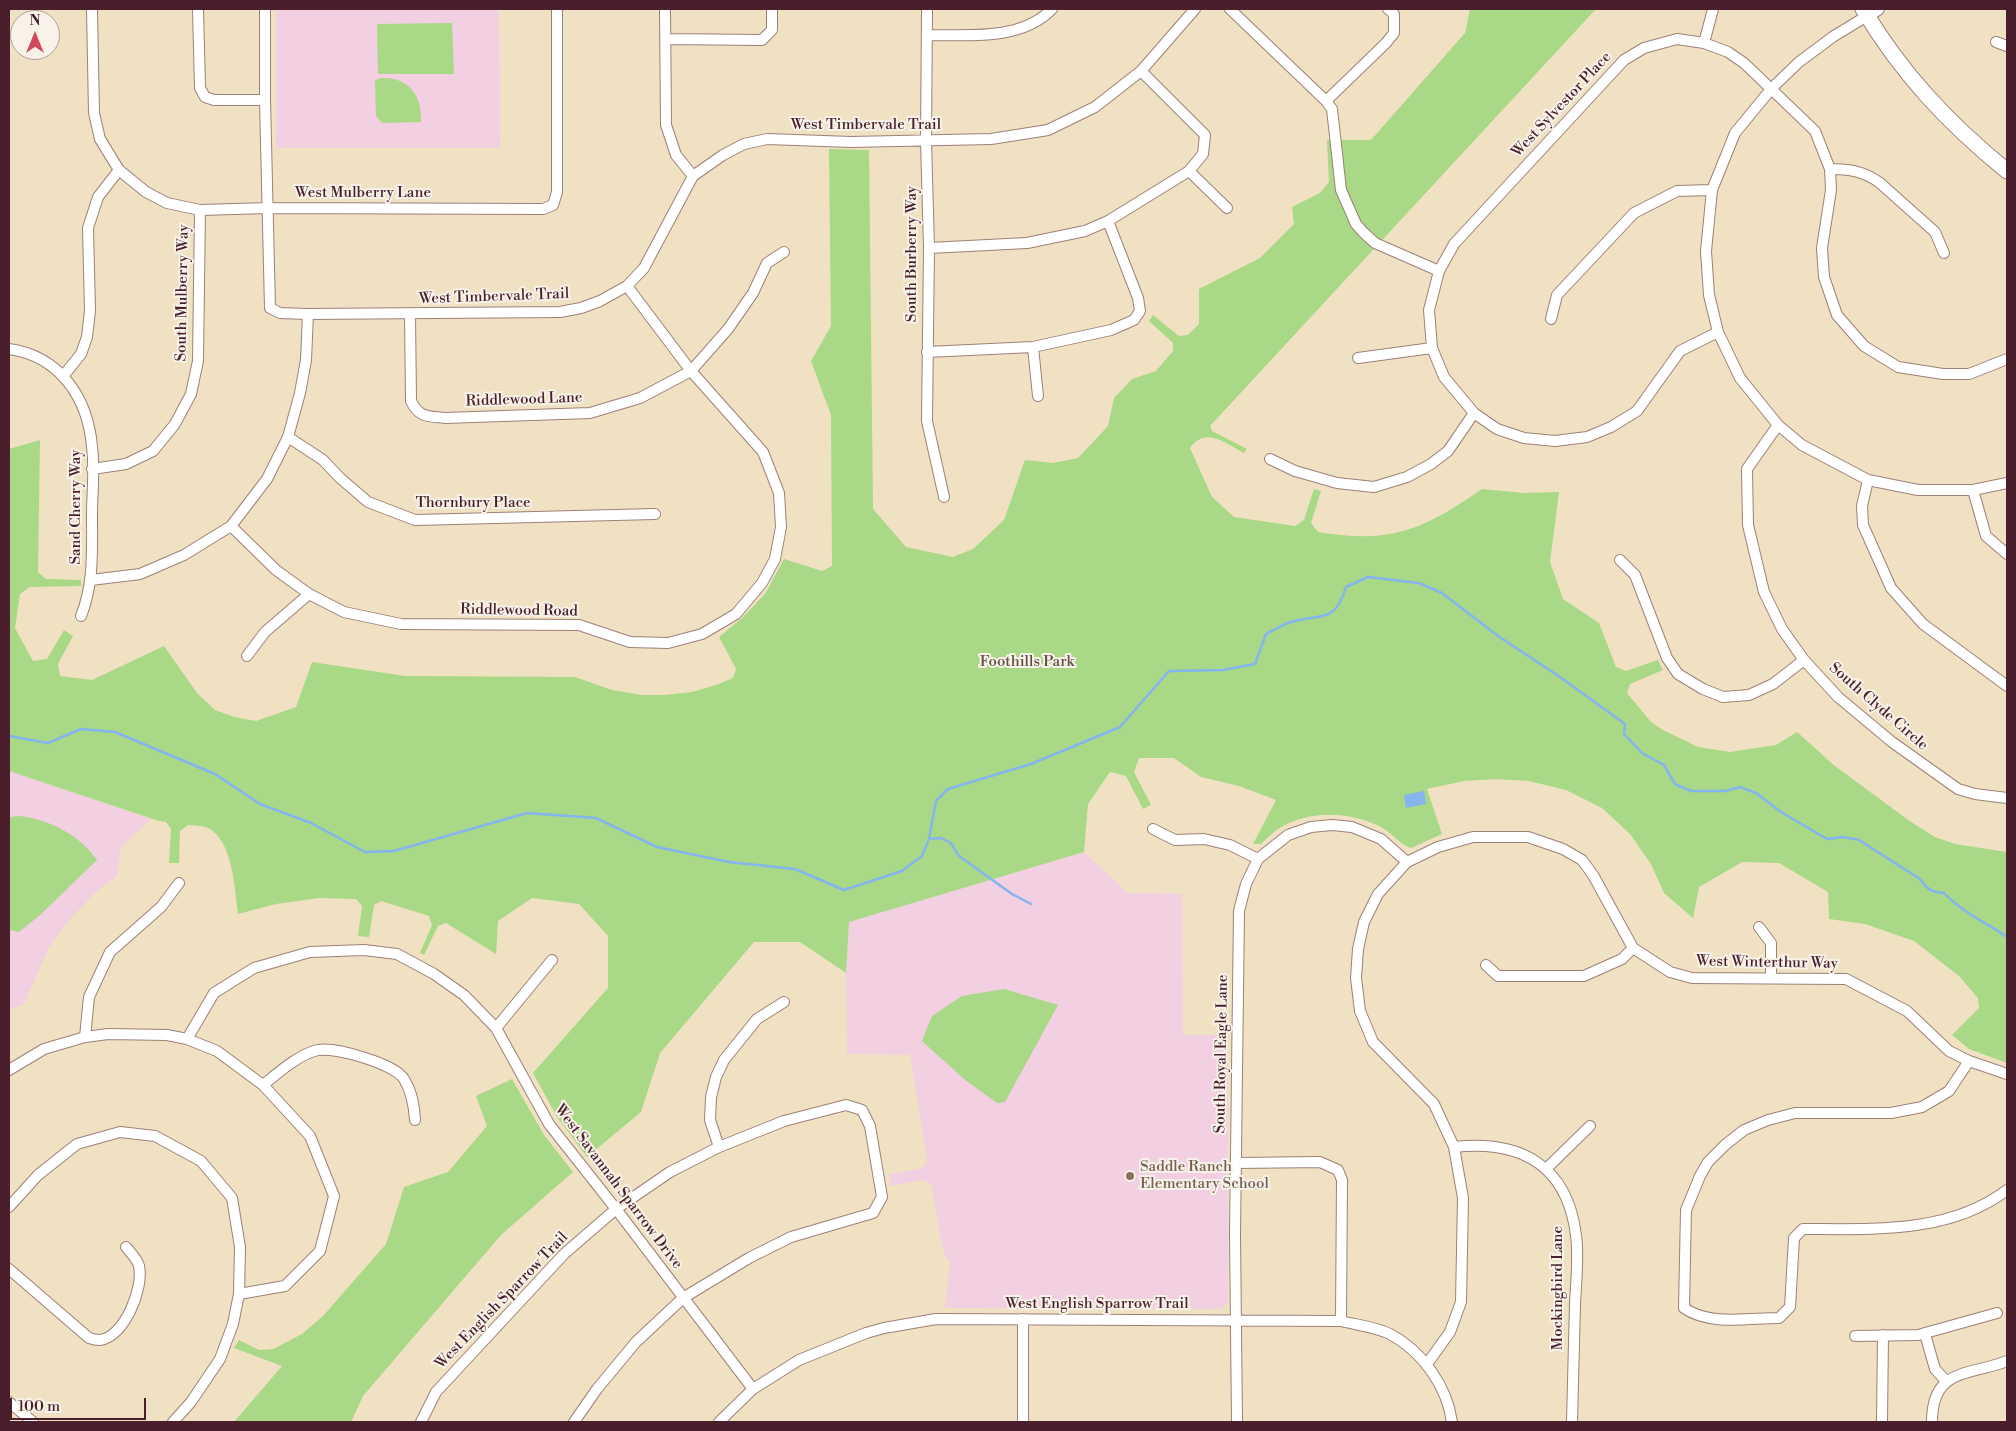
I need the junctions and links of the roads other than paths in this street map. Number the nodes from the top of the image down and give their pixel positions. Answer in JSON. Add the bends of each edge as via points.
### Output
{"nodes":[{"id":1,"x":92,"y":9,"type":"edge"},
{"id":2,"x":198,"y":9,"type":"edge"},
{"id":3,"x":265,"y":9,"type":"edge"},
{"id":4,"x":557,"y":9,"type":"edge"},
{"id":5,"x":665,"y":9,"type":"edge"},
{"id":6,"x":772,"y":9,"type":"edge"},
{"id":7,"x":927,"y":9,"type":"edge"},
{"id":8,"x":1052,"y":9,"type":"edge"},
{"id":9,"x":1195,"y":9,"type":"edge"},
{"id":10,"x":1230,"y":9,"type":"edge"},
{"id":11,"x":1388,"y":9,"type":"edge"},
{"id":12,"x":1713,"y":9,"type":"edge"},
{"id":13,"x":1870,"y":11,"type":"edge"},
{"id":14,"x":927,"y":35,"type":"junction"},
{"id":15,"x":665,"y":39,"type":"junction"},
{"id":16,"x":1996,"y":42,"type":"dead end"},
{"id":17,"x":1704,"y":43,"type":"junction"},
{"id":18,"x":2007,"y":46,"type":"edge"},
{"id":19,"x":1141,"y":70,"type":"junction"},
{"id":20,"x":1772,"y":88,"type":"junction"},
{"id":21,"x":265,"y":100,"type":"junction"},
{"id":22,"x":1326,"y":101,"type":"junction"},
{"id":23,"x":926,"y":141,"type":"junction"},
{"id":24,"x":1830,"y":169,"type":"junction"},
{"id":25,"x":120,"y":170,"type":"junction"},
{"id":26,"x":1189,"y":171,"type":"junction"},
{"id":27,"x":2007,"y":171,"type":"edge"},
{"id":28,"x":693,"y":176,"type":"junction"},
{"id":29,"x":1712,"y":190,"type":"junction"},
{"id":30,"x":269,"y":208,"type":"junction"},
{"id":31,"x":1227,"y":208,"type":"dead end"},
{"id":32,"x":200,"y":210,"type":"junction"},
{"id":33,"x":1108,"y":221,"type":"junction"},
{"id":34,"x":929,"y":248,"type":"junction"},
{"id":35,"x":784,"y":252,"type":"dead end"},
{"id":36,"x":1944,"y":252,"type":"dead end"},
{"id":37,"x":1439,"y":271,"type":"junction"},
{"id":38,"x":627,"y":286,"type":"junction"},
{"id":39,"x":308,"y":314,"type":"junction"},
{"id":40,"x":410,"y":314,"type":"junction"},
{"id":41,"x":1551,"y":319,"type":"dead end"},
{"id":42,"x":1718,"y":332,"type":"junction"},
{"id":43,"x":1033,"y":346,"type":"junction"},
{"id":44,"x":1432,"y":348,"type":"junction"},
{"id":45,"x":9,"y":349,"type":"edge"},
{"id":46,"x":927,"y":352,"type":"junction"},
{"id":47,"x":1358,"y":358,"type":"dead end"},
{"id":48,"x":2007,"y":359,"type":"edge"},
{"id":49,"x":691,"y":371,"type":"junction"},
{"id":50,"x":64,"y":375,"type":"junction"},
{"id":51,"x":1038,"y":396,"type":"dead end"},
{"id":52,"x":1474,"y":413,"type":"junction"},
{"id":53,"x":1778,"y":425,"type":"junction"},
{"id":54,"x":288,"y":437,"type":"junction"},
{"id":55,"x":1270,"y":459,"type":"dead end"},
{"id":56,"x":92,"y":469,"type":"junction"},
{"id":57,"x":1868,"y":480,"type":"junction"},
{"id":58,"x":2007,"y":483,"type":"edge"},
{"id":59,"x":1973,"y":490,"type":"junction"},
{"id":60,"x":944,"y":497,"type":"dead end"},
{"id":61,"x":655,"y":514,"type":"dead end"},
{"id":62,"x":231,"y":526,"type":"junction"},
{"id":63,"x":2007,"y":554,"type":"edge"},
{"id":64,"x":1620,"y":560,"type":"dead end"},
{"id":65,"x":91,"y":580,"type":"junction"},
{"id":66,"x":309,"y":594,"type":"junction"},
{"id":67,"x":81,"y":616,"type":"dead end"},
{"id":68,"x":247,"y":656,"type":"dead end"},
{"id":69,"x":1804,"y":660,"type":"junction"},
{"id":70,"x":2007,"y":686,"type":"edge"},
{"id":71,"x":2007,"y":798,"type":"edge"},
{"id":72,"x":1153,"y":828,"type":"dead end"},
{"id":73,"x":1258,"y":859,"type":"junction"},
{"id":74,"x":1407,"y":862,"type":"junction"},
{"id":75,"x":179,"y":883,"type":"dead end"},
{"id":76,"x":1759,"y":927,"type":"dead end"},
{"id":77,"x":1633,"y":948,"type":"junction"},
{"id":78,"x":552,"y":960,"type":"dead end"},
{"id":79,"x":1486,"y":965,"type":"dead end"},
{"id":80,"x":1772,"y":978,"type":"junction"},
{"id":81,"x":784,"y":1002,"type":"dead end"},
{"id":82,"x":496,"y":1028,"type":"junction"},
{"id":83,"x":85,"y":1037,"type":"junction"},
{"id":84,"x":187,"y":1039,"type":"junction"},
{"id":85,"x":1969,"y":1061,"type":"junction"},
{"id":86,"x":9,"y":1070,"type":"edge"},
{"id":87,"x":2007,"y":1074,"type":"edge"},
{"id":88,"x":263,"y":1085,"type":"junction"},
{"id":89,"x":415,"y":1120,"type":"dead end"},
{"id":90,"x":1590,"y":1126,"type":"dead end"},
{"id":91,"x":1454,"y":1147,"type":"junction"},
{"id":92,"x":719,"y":1148,"type":"junction"},
{"id":93,"x":1236,"y":1163,"type":"junction"},
{"id":94,"x":1547,"y":1168,"type":"junction"},
{"id":95,"x":2007,"y":1190,"type":"edge"},
{"id":96,"x":9,"y":1208,"type":"edge"},
{"id":97,"x":616,"y":1209,"type":"junction"},
{"id":98,"x":126,"y":1247,"type":"dead end"},
{"id":99,"x":9,"y":1269,"type":"edge"},
{"id":100,"x":239,"y":1294,"type":"junction"},
{"id":101,"x":683,"y":1298,"type":"junction"},
{"id":102,"x":1997,"y":1313,"type":"dead end"},
{"id":103,"x":1023,"y":1319,"type":"junction"},
{"id":104,"x":1236,"y":1320,"type":"junction"},
{"id":105,"x":1341,"y":1321,"type":"junction"},
{"id":106,"x":1925,"y":1334,"type":"junction"},
{"id":107,"x":1883,"y":1335,"type":"junction"},
{"id":108,"x":1855,"y":1336,"type":"dead end"},
{"id":109,"x":2007,"y":1361,"type":"edge"},
{"id":110,"x":1427,"y":1364,"type":"junction"},
{"id":111,"x":1946,"y":1381,"type":"junction"},
{"id":112,"x":753,"y":1390,"type":"junction"},
{"id":113,"x":9,"y":1402,"type":"edge"},
{"id":114,"x":33,"y":1422,"type":"edge"},
{"id":115,"x":173,"y":1422,"type":"edge"},
{"id":116,"x":421,"y":1422,"type":"edge"},
{"id":117,"x":574,"y":1422,"type":"edge"},
{"id":118,"x":719,"y":1422,"type":"edge"},
{"id":119,"x":1023,"y":1422,"type":"edge"},
{"id":120,"x":1237,"y":1422,"type":"edge"},
{"id":121,"x":1452,"y":1422,"type":"edge"},
{"id":122,"x":1572,"y":1422,"type":"edge"},
{"id":123,"x":1882,"y":1422,"type":"edge"},
{"id":124,"x":1932,"y":1422,"type":"edge"}],
"edges":[{"from":1,"to":25,"type":"street","name":"West Mulberry Lane","via":[[94,113],[100,139]]},
{"from":2,"to":21,"type":"street","via":[[200,88],[205,97],[214,100]]},
{"from":3,"to":21,"type":"street","name":"West Timbervale Trail"},
{"from":4,"to":30,"type":"street","name":"West Mulberry Lane","via":[[557,192],[553,204],[542,209]]},
{"from":5,"to":15,"type":"street"},
{"from":6,"to":15,"type":"street","via":[[772,30],[762,40]]},
{"from":7,"to":14,"type":"street","name":"South Burberry Way"},
{"from":8,"to":14,"type":"street","via":[[1022,28],[993,34]]},
{"from":9,"to":19,"type":"street","name":"West Timbervale Trail"},
{"from":10,"to":22,"type":"street"},
{"from":11,"to":22,"type":"street","via":[[1394,14],[1394,33]]},
{"from":12,"to":17,"type":"street"},
{"from":13,"to":20,"type":"street","via":[[1799,62]]},
{"from":13,"to":27,"type":"main road","via":[[1886,46],[1916,85],[1943,115]]},
{"from":14,"to":23,"type":"street","name":"South Burberry Way"},
{"from":15,"to":28,"type":"street","via":[[666,125],[676,155]]},
{"from":16,"to":18,"type":"street"},
{"from":17,"to":20,"type":"street","name":"West Sylvestor Place","via":[[1728,52]]},
{"from":17,"to":37,"type":"street","name":"West Sylvestor Place","via":[[1677,39],[1644,48],[1624,60],[1454,244]]},
{"from":19,"to":23,"type":"street","name":"West Timbervale Trail","via":[[1095,107],[1048,130],[991,139]]},
{"from":19,"to":26,"type":"street","via":[[1205,134],[1202,154]]},
{"from":20,"to":24,"type":"street","name":"West Sylvestor Place","via":[[1815,131]]},
{"from":20,"to":29,"type":"street","via":[[1736,133]]},
{"from":21,"to":30,"type":"street","name":"West Timbervale Trail"},
{"from":22,"to":37,"type":"street","via":[[1332,110],[1340,190],[1356,224],[1375,243]]},
{"from":23,"to":28,"type":"street","name":"West Timbervale Trail","via":[[768,139],[744,144]]},
{"from":23,"to":34,"type":"street","name":"South Burberry Way"},
{"from":24,"to":36,"type":"street","via":[[1849,169],[1870,176],[1935,232]]},
{"from":24,"to":48,"type":"street","name":"West Sylvestor Place","via":[[1822,248],[1824,277],[1838,315],[1864,346],[1898,367],[1943,374],[1969,374]]},
{"from":25,"to":32,"type":"street","name":"West Mulberry Lane","via":[[146,192],[167,203]]},
{"from":25,"to":50,"type":"street","via":[[98,197],[88,228],[90,311],[87,337],[81,354]]},
{"from":26,"to":31,"type":"street"},
{"from":26,"to":33,"type":"street"},
{"from":28,"to":38,"type":"street","name":"West Timbervale Trail","via":[[644,268]]},
{"from":29,"to":41,"type":"street","via":[[1677,191],[1634,213],[1557,296]]},
{"from":29,"to":42,"type":"street","via":[[1706,252],[1710,296]]},
{"from":30,"to":32,"type":"street","name":"West Mulberry Lane"},
{"from":30,"to":39,"type":"street","name":"West Timbervale Trail","via":[[270,308],[280,313]]},
{"from":32,"to":56,"type":"street","name":"South Mulberry Way","via":[[198,361],[191,394],[175,424],[153,451],[126,464]]},
{"from":33,"to":34,"type":"street","via":[[1085,231],[1027,243]]},
{"from":33,"to":43,"type":"street","via":[[1138,298],[1140,310],[1134,320],[1111,330]]},
{"from":34,"to":46,"type":"street","name":"South Burberry Way"},
{"from":35,"to":49,"type":"street","name":"Riddlewood Lane","via":[[767,263],[753,293],[728,329]]},
{"from":37,"to":44,"type":"street","name":"West Sylvestor Place","via":[[1428,310]]},
{"from":38,"to":40,"type":"street","name":"West Timbervale Trail","via":[[600,301],[560,312]]},
{"from":38,"to":49,"type":"street","name":"Riddlewood Road"},
{"from":39,"to":40,"type":"street","name":"West Timbervale Trail"},
{"from":39,"to":54,"type":"street","via":[[300,393]]},
{"from":40,"to":49,"type":"street","name":"Riddlewood Lane","via":[[411,401],[423,415],[445,418],[590,413],[640,398]]},
{"from":42,"to":52,"type":"street","name":"West Sylvestor Place","via":[[1680,351],[1637,411],[1587,437],[1555,441],[1524,438],[1497,429]]},
{"from":42,"to":53,"type":"street","via":[[1740,378]]},
{"from":43,"to":46,"type":"street"},
{"from":43,"to":51,"type":"street"},
{"from":44,"to":47,"type":"street"},
{"from":44,"to":52,"type":"street","name":"West Sylvestor Place","via":[[1444,377]]},
{"from":45,"to":50,"type":"street","name":"Sand Cherry Way","via":[[25,351]]},
{"from":46,"to":60,"type":"street","name":"South Burberry Way","via":[[927,421]]},
{"from":49,"to":66,"type":"street","name":"Riddlewood Road","via":[[763,452],[779,493],[781,527],[775,559],[762,583],[736,614],[702,634],[668,643],[630,642],[579,625],[401,624],[344,612]]},
{"from":50,"to":56,"type":"street","name":"Sand Cherry Way","via":[[82,404],[92,446]]},
{"from":52,"to":55,"type":"street","via":[[1448,451],[1431,464],[1407,477],[1374,487],[1337,483]]},
{"from":53,"to":57,"type":"street","via":[[1802,445]]},
{"from":53,"to":69,"type":"street","name":"South Clyde Circle","via":[[1747,469],[1748,525],[1764,592],[1782,629]]},
{"from":54,"to":61,"type":"street","name":"Thornbury Place","via":[[323,460],[368,502],[415,520]]},
{"from":54,"to":62,"type":"street","via":[[267,479]]},
{"from":56,"to":65,"type":"street","name":"Sand Cherry Way"},
{"from":57,"to":59,"type":"street","via":[[1918,490]]},
{"from":57,"to":70,"type":"street","via":[[1862,506],[1863,525],[1891,588],[1923,624]]},
{"from":58,"to":59,"type":"street"},
{"from":59,"to":63,"type":"street","via":[[1986,536]]},
{"from":62,"to":65,"type":"street","via":[[184,555],[140,574]]},
{"from":62,"to":66,"type":"street","name":"Riddlewood Road","via":[[276,570]]},
{"from":64,"to":69,"type":"street","via":[[1635,575],[1667,658],[1678,674],[1703,688],[1723,697],[1749,695],[1773,684]]},
{"from":65,"to":67,"type":"street","name":"Sand Cherry Way"},
{"from":66,"to":68,"type":"street","via":[[265,632]]},
{"from":69,"to":71,"type":"street","name":"South Clyde Circle","via":[[1838,697],[1943,780],[1975,794]]},
{"from":72,"to":73,"type":"street","via":[[1175,840],[1204,839],[1230,845]]},
{"from":73,"to":74,"type":"street","name":"South Royal Eagle Lane","via":[[1288,835],[1332,825],[1352,827],[1381,839]]},
{"from":73,"to":93,"type":"street","name":"South Royal Eagle Lane","via":[[1246,884],[1239,911]]},
{"from":74,"to":77,"type":"street","name":"West Winterthur Way","via":[[1438,847],[1473,836],[1528,837],[1563,849],[1582,860],[1594,875]]},
{"from":74,"to":91,"type":"street","name":"West Winterthur Way","via":[[1378,894],[1364,922],[1356,978],[1360,1011],[1373,1042],[1434,1104]]},
{"from":75,"to":83,"type":"street","via":[[161,907],[110,952],[89,997]]},
{"from":76,"to":80,"type":"street","via":[[1772,943]]},
{"from":77,"to":79,"type":"street","via":[[1622,959],[1584,976],[1498,976]]},
{"from":77,"to":80,"type":"street","name":"West Winterthur Way","via":[[1670,972],[1692,978]]},
{"from":78,"to":82,"type":"street"},
{"from":80,"to":85,"type":"street","name":"West Winterthur Way","via":[[1846,979],[1907,1011],[1949,1051]]},
{"from":81,"to":92,"type":"street","via":[[757,1019],[724,1060],[716,1077],[710,1120]]},
{"from":82,"to":84,"type":"street","name":"West Savannah Sparrow Drive","via":[[464,995],[434,974],[397,954],[364,950],[310,952],[254,968],[214,993]]},
{"from":82,"to":97,"type":"street","name":"West Savannah Sparrow Drive","via":[[549,1124]]},
{"from":83,"to":84,"type":"street","via":[[134,1034]]},
{"from":83,"to":86,"type":"street","via":[[44,1049]]},
{"from":84,"to":88,"type":"street","via":[[217,1051]]},
{"from":85,"to":87,"type":"street","name":"West Winterthur Way"},
{"from":85,"to":95,"type":"street","via":[[1949,1091],[1922,1107],[1891,1113],[1795,1113],[1744,1130],[1725,1145],[1708,1162],[1686,1210],[1684,1308],[1696,1316],[1716,1319],[1779,1318],[1790,1306],[1794,1238],[1803,1229],[1924,1225],[1970,1213]]},
{"from":88,"to":89,"type":"street","via":[[289,1064],[318,1050],[350,1052],[404,1077],[414,1100]]},
{"from":88,"to":100,"type":"street","via":[[310,1136],[334,1196],[320,1251],[285,1286]]},
{"from":90,"to":94,"type":"street"},
{"from":91,"to":94,"type":"street","name":"Mockingbird Lane","via":[[1503,1148]]},
{"from":91,"to":110,"type":"street","name":"West Winterthur Way","via":[[1463,1198],[1461,1302],[1450,1332]]},
{"from":92,"to":97,"type":"street","name":"West English Sparrow Trail","via":[[670,1172]]},
{"from":92,"to":101,"type":"street","name":"West English Sparrow Trail","via":[[784,1121],[846,1105],[862,1110],[870,1126],[882,1198],[873,1213],[791,1237]]},
{"from":93,"to":104,"type":"street","name":"South Royal Eagle Lane"},
{"from":93,"to":105,"type":"street","via":[[1320,1162],[1338,1170],[1342,1180]]},
{"from":94,"to":122,"type":"street","name":"Mockingbird Lane","via":[[1565,1194],[1576,1237]]},
{"from":96,"to":100,"type":"street","via":[[38,1175],[77,1144],[120,1132],[155,1136],[200,1161],[232,1198],[240,1247]]},
{"from":97,"to":101,"type":"street","name":"West Savannah Sparrow Drive"},
{"from":97,"to":116,"type":"street","name":"West English Sparrow Trail","via":[[564,1254],[436,1392]]},
{"from":98,"to":99,"type":"street","via":[[140,1264],[134,1305],[114,1332],[101,1340],[89,1338]]},
{"from":100,"to":115,"type":"street","via":[[233,1324],[220,1359]]},
{"from":101,"to":112,"type":"street","name":"West Savannah Sparrow Drive"},
{"from":101,"to":117,"type":"street","name":"West English Sparrow Trail","via":[[636,1342]]},
{"from":102,"to":106,"type":"street"},
{"from":103,"to":104,"type":"street","name":"West English Sparrow Trail"},
{"from":103,"to":112,"type":"street","name":"West English Sparrow Trail","via":[[936,1319],[884,1328],[799,1360]]},
{"from":103,"to":119,"type":"street"},
{"from":104,"to":105,"type":"street","name":"West English Sparrow Trail"},
{"from":104,"to":120,"type":"street","name":"South Royal Eagle Lane"},
{"from":105,"to":110,"type":"street","name":"West English Sparrow Trail","via":[[1389,1333]]},
{"from":106,"to":107,"type":"street"},
{"from":106,"to":111,"type":"street","via":[[1935,1369]]},
{"from":107,"to":108,"type":"street"},
{"from":107,"to":123,"type":"street"},
{"from":109,"to":111,"type":"street"},
{"from":110,"to":121,"type":"street","name":"West English Sparrow Trail","via":[[1444,1394]]},
{"from":111,"to":124,"type":"street","via":[[1934,1398]]},
{"from":112,"to":118,"type":"street","name":"West English Sparrow Trail"},
{"from":113,"to":114,"type":"street"}]}
